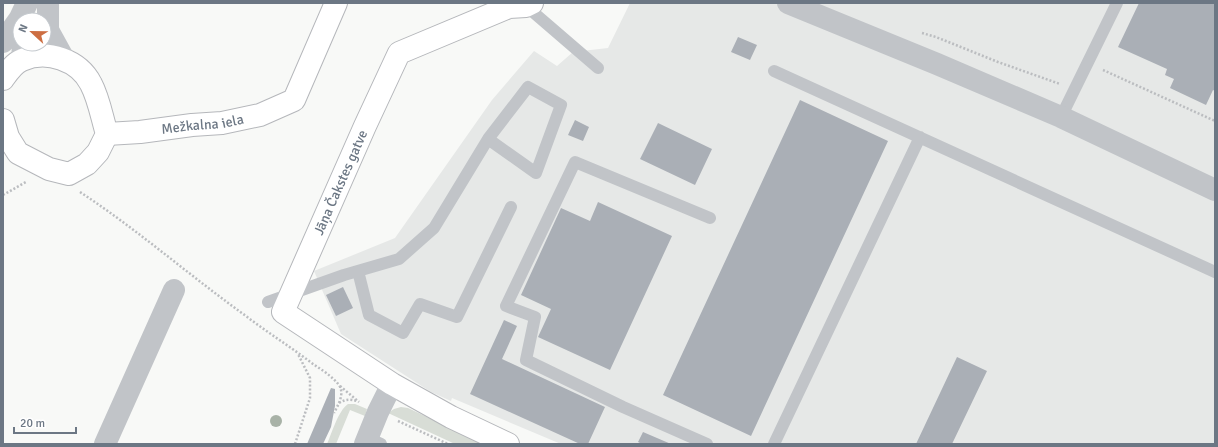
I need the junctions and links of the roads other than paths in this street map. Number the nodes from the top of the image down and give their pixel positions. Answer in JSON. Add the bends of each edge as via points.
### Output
{"nodes":[{"id":1,"x":27,"y":3,"type":"edge"},
{"id":2,"x":38,"y":3,"type":"edge"},
{"id":3,"x":48,"y":3,"type":"edge"},
{"id":4,"x":336,"y":3,"type":"edge"},
{"id":5,"x":788,"y":3,"type":"edge"},
{"id":6,"x":1117,"y":3,"type":"edge"},
{"id":7,"x":529,"y":4,"type":"edge"},
{"id":8,"x":32,"y":12,"type":"edge"},
{"id":9,"x":3,"y":42,"type":"edge"},
{"id":10,"x":22,"y":52,"type":"edge"},
{"id":11,"x":64,"y":59,"type":"junction"},
{"id":12,"x":598,"y":68,"type":"dead end"},
{"id":13,"x":774,"y":71,"type":"dead end"},
{"id":14,"x":3,"y":79,"type":"edge"},
{"id":15,"x":1061,"y":117,"type":"junction"},
{"id":16,"x":4,"y":132,"type":"edge"},
{"id":17,"x":106,"y":134,"type":"junction"},
{"id":18,"x":920,"y":137,"type":"junction"},
{"id":19,"x":488,"y":139,"type":"junction"},
{"id":20,"x":1215,"y":190,"type":"edge"},
{"id":21,"x":511,"y":207,"type":"dead end"},
{"id":22,"x":710,"y":218,"type":"dead end"},
{"id":23,"x":358,"y":270,"type":"junction"},
{"id":24,"x":1215,"y":272,"type":"edge"},
{"id":25,"x":174,"y":290,"type":"dead end"},
{"id":26,"x":276,"y":307,"type":"junction"},
{"id":27,"x":392,"y":384,"type":"junction"},
{"id":28,"x":372,"y":442,"type":"edge"},
{"id":29,"x":105,"y":444,"type":"edge"},
{"id":30,"x":508,"y":444,"type":"edge"},
{"id":31,"x":707,"y":444,"type":"edge"},
{"id":32,"x":774,"y":444,"type":"edge"}],
"edges":[{"from":1,"to":9,"type":"street"},
{"from":2,"to":8,"type":"street"},
{"from":3,"to":11,"type":"street","via":[[48,30]]},
{"from":4,"to":17,"type":"highway","name":"Mežkalna iela","via":[[294,100],[260,115],[222,123]]},
{"from":5,"to":15,"type":"street"},
{"from":6,"to":15,"type":"lane"},
{"from":7,"to":12,"type":"lane"},
{"from":7,"to":26,"type":"highway","name":"Jāņa Čakstes gatve","via":[[509,6],[399,53]]},
{"from":10,"to":11,"type":"highway"},
{"from":10,"to":14,"type":"highway"},
{"from":11,"to":17,"type":"highway","via":[[79,69],[91,84]]},
{"from":13,"to":18,"type":"lane"},
{"from":15,"to":20,"type":"street"},
{"from":16,"to":17,"type":"highway","via":[[18,153],[50,169],[69,174],[87,164],[98,152]]},
{"from":18,"to":24,"type":"lane"},
{"from":18,"to":32,"type":"lane"},
{"from":19,"to":19,"type":"lane","via":[[536,173],[561,104],[528,87]]},
{"from":19,"to":23,"type":"lane","via":[[434,228],[399,259]]},
{"from":21,"to":23,"type":"lane","via":[[456,317],[420,304],[403,333],[369,315]]},
{"from":22,"to":31,"type":"lane","via":[[575,162],[506,306],[535,317],[526,360]]},
{"from":23,"to":26,"type":"lane","via":[[319,283]]},
{"from":25,"to":29,"type":"street"},
{"from":26,"to":27,"type":"highway"},
{"from":27,"to":28,"type":"street","via":[[378,412]]},
{"from":27,"to":30,"type":"highway","via":[[451,417]]}]}
